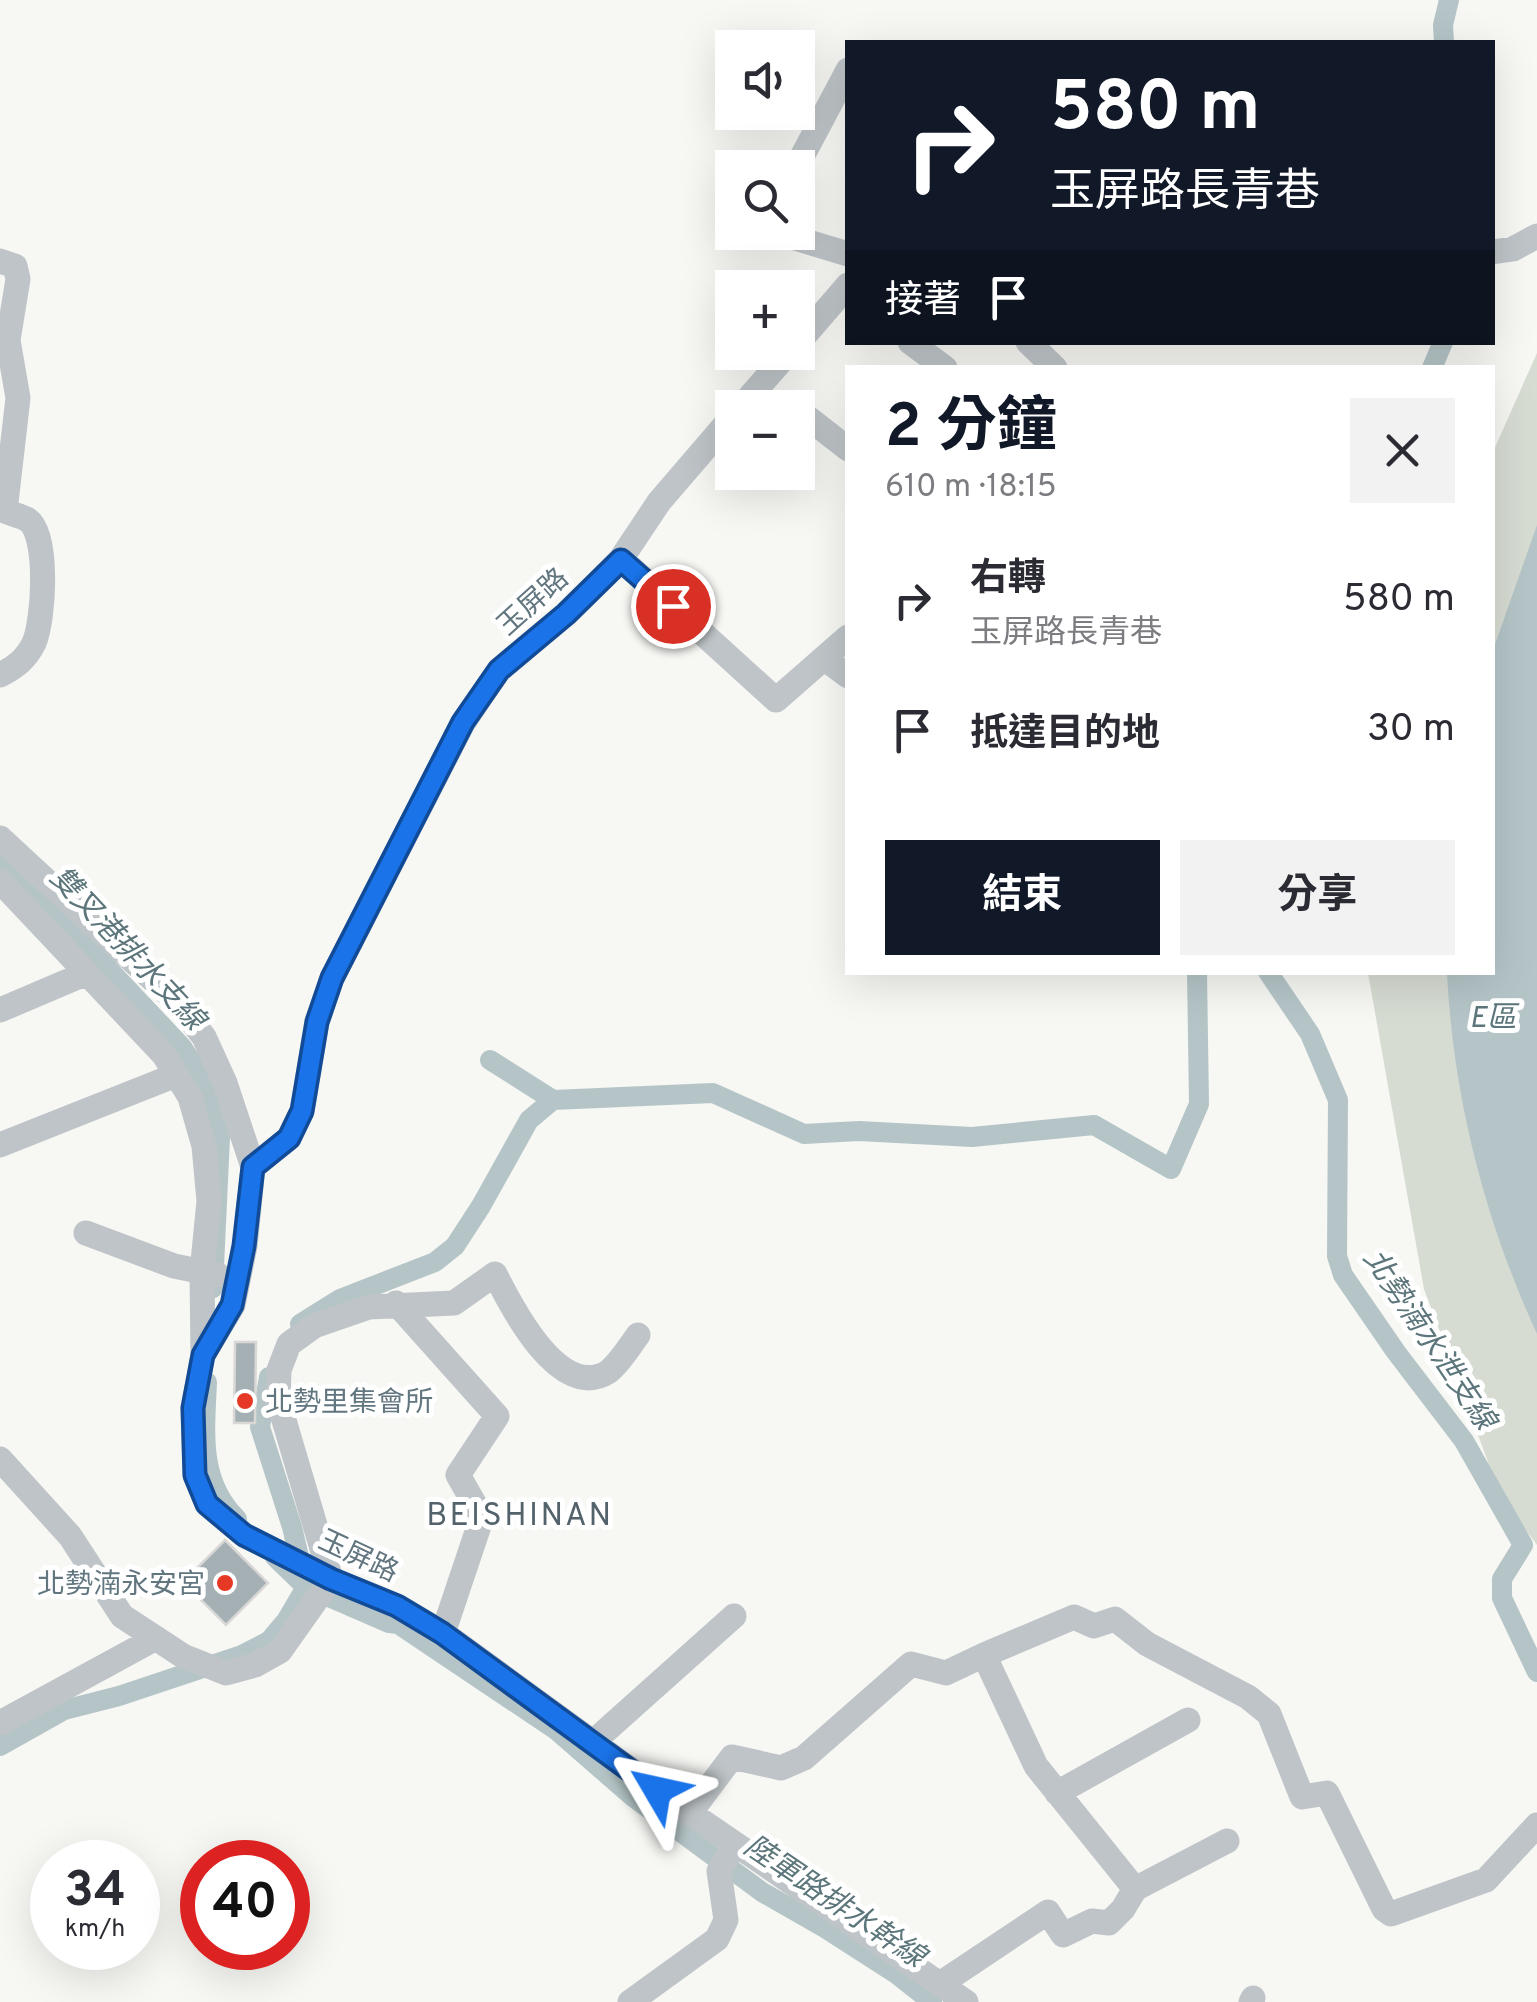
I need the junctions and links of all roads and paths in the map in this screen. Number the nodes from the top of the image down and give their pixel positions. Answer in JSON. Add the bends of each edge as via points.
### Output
{"nodes":[{"id":1,"x":845,"y":76,"type":"edge"},
{"id":2,"x":806,"y":150,"type":"edge"},
{"id":3,"x":1537,"y":236,"type":"edge"},
{"id":4,"x":815,"y":244,"type":"edge"},
{"id":5,"x":1498,"y":252,"type":"edge"},
{"id":6,"x":845,"y":253,"type":"edge"},
{"id":7,"x":0,"y":261,"type":"edge"},
{"id":8,"x":845,"y":293,"type":"edge"},
{"id":9,"x":815,"y":326,"type":"edge"},
{"id":10,"x":914,"y":345,"type":"edge"},
{"id":11,"x":1031,"y":345,"type":"edge"},
{"id":12,"x":941,"y":365,"type":"edge"},
{"id":13,"x":1053,"y":365,"type":"edge"},
{"id":14,"x":773,"y":370,"type":"edge"},
{"id":15,"x":762,"y":382,"type":"junction"},
{"id":16,"x":755,"y":390,"type":"edge"},
{"id":17,"x":772,"y":390,"type":"edge"},
{"id":18,"x":815,"y":424,"type":"edge"},
{"id":19,"x":715,"y":437,"type":"edge"},
{"id":20,"x":845,"y":447,"type":"edge"},
{"id":21,"x":621,"y":560,"type":"junction"},
{"id":22,"x":845,"y":640,"type":"edge"},
{"id":23,"x":824,"y":659,"type":"junction"},
{"id":24,"x":0,"y":674,"type":"edge"},
{"id":25,"x":845,"y":674,"type":"edge"},
{"id":26,"x":0,"y":838,"type":"edge"},
{"id":27,"x":0,"y":881,"type":"edge"},
{"id":28,"x":87,"y":974,"type":"junction"},
{"id":29,"x":0,"y":1010,"type":"edge"},
{"id":30,"x":176,"y":1075,"type":"junction"},
{"id":31,"x":0,"y":1145,"type":"edge"},
{"id":32,"x":253,"y":1167,"type":"junction"},
{"id":33,"x":86,"y":1233,"type":"dead end"},
{"id":34,"x":202,"y":1272,"type":"junction"},
{"id":35,"x":238,"y":1278,"type":"junction"},
{"id":36,"x":396,"y":1304,"type":"junction"},
{"id":37,"x":638,"y":1335,"type":"dead end"},
{"id":38,"x":203,"y":1355,"type":"junction"},
{"id":39,"x":0,"y":1459,"type":"edge"},
{"id":40,"x":321,"y":1573,"type":"junction"},
{"id":41,"x":734,"y":1616,"type":"dead end"},
{"id":42,"x":442,"y":1633,"type":"junction"},
{"id":43,"x":156,"y":1638,"type":"junction"},
{"id":44,"x":984,"y":1655,"type":"junction"},
{"id":45,"x":1188,"y":1720,"type":"dead end"},
{"id":46,"x":0,"y":1723,"type":"edge"},
{"id":47,"x":592,"y":1744,"type":"junction"},
{"id":48,"x":1057,"y":1794,"type":"junction"},
{"id":49,"x":690,"y":1813,"type":"junction"},
{"id":50,"x":1537,"y":1826,"type":"edge"},
{"id":51,"x":1228,"y":1841,"type":"dead end"},
{"id":52,"x":735,"y":1845,"type":"junction"},
{"id":53,"x":1134,"y":1888,"type":"junction"},
{"id":54,"x":940,"y":1984,"type":"junction"},
{"id":55,"x":630,"y":2002,"type":"edge"},
{"id":56,"x":966,"y":2002,"type":"edge"}],
"edges":[{"from":1,"to":2,"type":"street"},
{"from":3,"to":5,"type":"street"},
{"from":4,"to":6,"type":"street"},
{"from":7,"to":24,"type":"street","via":[[15,266],[18,279],[8,340],[18,398],[5,511],[28,520],[40,537],[42,606],[35,640],[19,665]]},
{"from":8,"to":9,"type":"street"},
{"from":10,"to":12,"type":"street"},
{"from":11,"to":13,"type":"street"},
{"from":14,"to":15,"type":"street"},
{"from":15,"to":16,"type":"street"},
{"from":15,"to":17,"type":"street"},
{"from":18,"to":20,"type":"street"},
{"from":19,"to":21,"type":"street","name":"玉屏路"},
{"from":21,"to":23,"type":"street","via":[[776,700]]},
{"from":21,"to":32,"type":"street","name":"玉屏路","via":[[499,670],[463,722],[332,978],[302,1111],[289,1138]]},
{"from":22,"to":23,"type":"street"},
{"from":23,"to":25,"type":"street"},
{"from":26,"to":32,"type":"street","name":"玉屏路","via":[[174,999],[204,1037]]},
{"from":27,"to":28,"type":"street"},
{"from":28,"to":29,"type":"street"},
{"from":28,"to":30,"type":"street"},
{"from":30,"to":31,"type":"street"},
{"from":30,"to":34,"type":"street","via":[[204,1146],[209,1200]]},
{"from":32,"to":35,"type":"street","name":"玉屏路"},
{"from":33,"to":34,"type":"street"},
{"from":34,"to":35,"type":"street"},
{"from":34,"to":38,"type":"street"},
{"from":35,"to":38,"type":"street","name":"玉屏路","via":[[232,1305]]},
{"from":36,"to":37,"type":"street","via":[[454,1302],[495,1274],[532,1336],[566,1374],[584,1379],[608,1371]]},
{"from":36,"to":40,"type":"street","via":[[314,1326],[289,1344],[279,1370],[282,1410],[316,1525]]},
{"from":36,"to":42,"type":"street","via":[[497,1416],[458,1476],[482,1517]]},
{"from":38,"to":40,"type":"street","name":"玉屏路","via":[[193,1408],[195,1475],[207,1504],[244,1535]]},
{"from":39,"to":43,"type":"street","via":[[70,1536],[122,1616]]},
{"from":40,"to":42,"type":"street","name":"玉屏路"},
{"from":40,"to":43,"type":"street","name":"玉屏路","via":[[316,1602],[280,1651],[255,1665],[226,1673]]},
{"from":41,"to":47,"type":"street"},
{"from":42,"to":47,"type":"street","name":"玉屏路"},
{"from":43,"to":46,"type":"street"},
{"from":44,"to":48,"type":"street","via":[[1036,1766]]},
{"from":44,"to":49,"type":"street","via":[[946,1673],[911,1664],[804,1758],[781,1768],[732,1757]]},
{"from":44,"to":50,"type":"street","via":[[1074,1617],[1094,1626],[1114,1620],[1248,1697],[1268,1714],[1302,1798],[1327,1792],[1390,1914],[1486,1880]]},
{"from":45,"to":48,"type":"street"},
{"from":47,"to":49,"type":"street","name":"玉屏路"},
{"from":48,"to":53,"type":"street"},
{"from":49,"to":52,"type":"street","name":"玉屏路"},
{"from":51,"to":53,"type":"street"},
{"from":52,"to":54,"type":"street","name":"玉屏路"},
{"from":52,"to":55,"type":"street","via":[[720,1871],[726,1920],[717,1938]]},
{"from":53,"to":54,"type":"street","via":[[1109,1922],[1063,1935],[1048,1912]]},
{"from":54,"to":56,"type":"street","name":"玉屏路"}]}
